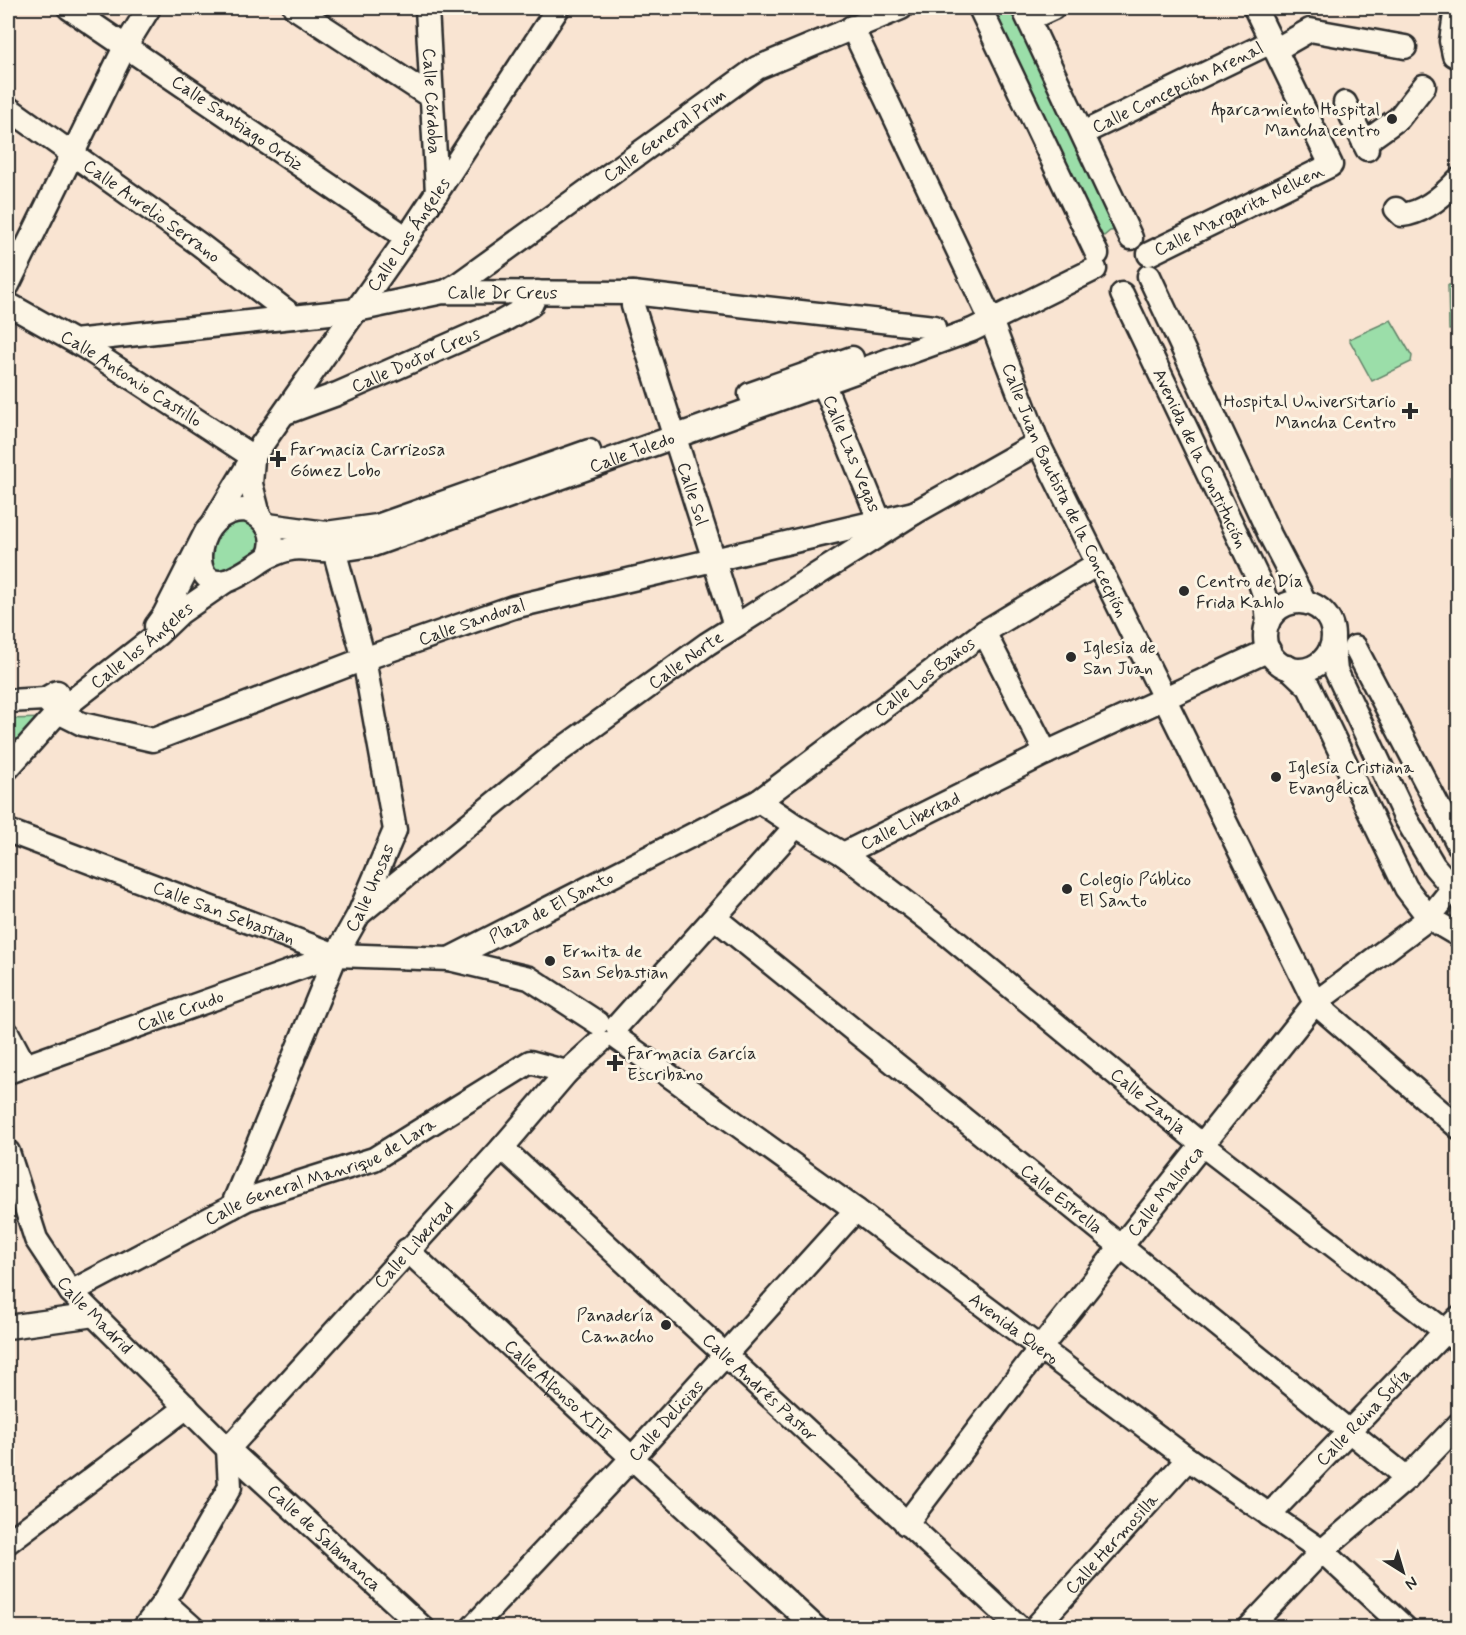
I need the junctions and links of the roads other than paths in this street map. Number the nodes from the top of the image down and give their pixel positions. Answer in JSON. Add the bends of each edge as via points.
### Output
{"nodes":[{"id":1,"x":69,"y":8,"type":"edge"},
{"id":2,"x":149,"y":8,"type":"edge"},
{"id":3,"x":295,"y":8,"type":"edge"},
{"id":4,"x":427,"y":8,"type":"edge"},
{"id":5,"x":558,"y":8,"type":"edge"},
{"id":6,"x":901,"y":8,"type":"edge"},
{"id":7,"x":980,"y":8,"type":"edge"},
{"id":8,"x":1053,"y":8,"type":"edge"},
{"id":9,"x":1255,"y":8,"type":"edge"},
{"id":10,"x":1456,"y":8,"type":"edge"},
{"id":11,"x":1026,"y":13,"type":"edge"},
{"id":12,"x":852,"y":27,"type":"junction"},
{"id":13,"x":1273,"y":46,"type":"junction"},
{"id":14,"x":125,"y":47,"type":"junction"},
{"id":15,"x":1405,"y":47,"type":"dead end"},
{"id":16,"x":1456,"y":56,"type":"edge"},
{"id":17,"x":1425,"y":86,"type":"dead end"},
{"id":18,"x":431,"y":97,"type":"junction"},
{"id":19,"x":1345,"y":103,"type":"dead end"},
{"id":20,"x":8,"y":108,"type":"edge"},
{"id":21,"x":1083,"y":133,"type":"junction"},
{"id":22,"x":72,"y":155,"type":"junction"},
{"id":23,"x":1455,"y":186,"type":"edge"},
{"id":24,"x":437,"y":193,"type":"junction"},
{"id":25,"x":1396,"y":209,"type":"dead end"},
{"id":26,"x":407,"y":238,"type":"junction"},
{"id":27,"x":1131,"y":238,"type":"junction"},
{"id":28,"x":1096,"y":261,"type":"junction"},
{"id":29,"x":1149,"y":265,"type":"junction"},
{"id":30,"x":8,"y":285,"type":"edge"},
{"id":31,"x":443,"y":292,"type":"junction"},
{"id":32,"x":537,"y":292,"type":"junction"},
{"id":33,"x":633,"y":293,"type":"junction"},
{"id":34,"x":1122,"y":294,"type":"junction"},
{"id":35,"x":8,"y":304,"type":"edge"},
{"id":36,"x":357,"y":310,"type":"junction"},
{"id":37,"x":294,"y":317,"type":"junction"},
{"id":38,"x":990,"y":318,"type":"junction"},
{"id":39,"x":934,"y":327,"type":"junction"},
{"id":40,"x":74,"y":341,"type":"junction"},
{"id":41,"x":824,"y":385,"type":"junction"},
{"id":42,"x":285,"y":413,"type":"junction"},
{"id":43,"x":672,"y":430,"type":"junction"},
{"id":44,"x":1038,"y":443,"type":"junction"},
{"id":45,"x":253,"y":457,"type":"junction"},
{"id":46,"x":914,"y":513,"type":"junction"},
{"id":47,"x":263,"y":520,"type":"junction"},
{"id":48,"x":880,"y":522,"type":"junction"},
{"id":49,"x":210,"y":526,"type":"junction"},
{"id":50,"x":334,"y":550,"type":"junction"},
{"id":51,"x":268,"y":558,"type":"junction"},
{"id":52,"x":715,"y":558,"type":"junction"},
{"id":53,"x":1097,"y":564,"type":"junction"},
{"id":54,"x":226,"y":581,"type":"junction"},
{"id":55,"x":1305,"y":602,"type":"junction"},
{"id":56,"x":1268,"y":623,"type":"junction"},
{"id":57,"x":735,"y":626,"type":"junction"},
{"id":58,"x":984,"y":632,"type":"junction"},
{"id":59,"x":1333,"y":641,"type":"junction"},
{"id":60,"x":1355,"y":647,"type":"dead end"},
{"id":61,"x":1269,"y":650,"type":"junction"},
{"id":62,"x":364,"y":660,"type":"junction"},
{"id":63,"x":1288,"y":667,"type":"junction"},
{"id":64,"x":1165,"y":698,"type":"junction"},
{"id":65,"x":8,"y":701,"type":"edge"},
{"id":66,"x":52,"y":705,"type":"junction"},
{"id":67,"x":1046,"y":753,"type":"junction"},
{"id":68,"x":8,"y":768,"type":"edge"},
{"id":69,"x":759,"y":801,"type":"junction"},
{"id":70,"x":796,"y":826,"type":"junction"},
{"id":71,"x":395,"y":830,"type":"junction"},
{"id":72,"x":8,"y":831,"type":"edge"},
{"id":73,"x":1458,"y":844,"type":"edge"},
{"id":74,"x":843,"y":854,"type":"junction"},
{"id":75,"x":419,"y":865,"type":"junction"},
{"id":76,"x":1455,"y":892,"type":"edge"},
{"id":77,"x":359,"y":914,"type":"junction"},
{"id":78,"x":715,"y":918,"type":"junction"},
{"id":79,"x":1429,"y":918,"type":"junction"},
{"id":80,"x":1458,"y":934,"type":"edge"},
{"id":81,"x":336,"y":955,"type":"junction"},
{"id":82,"x":449,"y":959,"type":"junction"},
{"id":83,"x":1315,"y":1003,"type":"junction"},
{"id":84,"x":608,"y":1032,"type":"junction"},
{"id":85,"x":8,"y":1034,"type":"edge"},
{"id":86,"x":16,"y":1068,"type":"edge"},
{"id":87,"x":567,"y":1072,"type":"junction"},
{"id":88,"x":1458,"y":1127,"type":"edge"},
{"id":89,"x":1201,"y":1144,"type":"junction"},
{"id":90,"x":502,"y":1148,"type":"junction"},
{"id":91,"x":8,"y":1152,"type":"edge"},
{"id":92,"x":232,"y":1207,"type":"junction"},
{"id":93,"x":856,"y":1210,"type":"junction"},
{"id":94,"x":1122,"y":1245,"type":"junction"},
{"id":95,"x":407,"y":1250,"type":"junction"},
{"id":96,"x":71,"y":1292,"type":"junction"},
{"id":97,"x":94,"y":1315,"type":"junction"},
{"id":98,"x":8,"y":1327,"type":"edge"},
{"id":99,"x":1454,"y":1330,"type":"edge"},
{"id":100,"x":1041,"y":1347,"type":"junction"},
{"id":101,"x":724,"y":1354,"type":"junction"},
{"id":102,"x":187,"y":1407,"type":"junction"},
{"id":103,"x":1458,"y":1425,"type":"edge"},
{"id":104,"x":1349,"y":1432,"type":"junction"},
{"id":105,"x":228,"y":1449,"type":"junction"},
{"id":106,"x":631,"y":1459,"type":"junction"},
{"id":107,"x":1188,"y":1459,"type":"junction"},
{"id":108,"x":1407,"y":1478,"type":"junction"},
{"id":109,"x":1269,"y":1515,"type":"junction"},
{"id":110,"x":906,"y":1524,"type":"junction"},
{"id":111,"x":8,"y":1542,"type":"edge"},
{"id":112,"x":1323,"y":1551,"type":"junction"},
{"id":113,"x":164,"y":1602,"type":"junction"},
{"id":114,"x":144,"y":1628,"type":"edge"},
{"id":115,"x":193,"y":1628,"type":"edge"},
{"id":116,"x":423,"y":1628,"type":"edge"},
{"id":117,"x":472,"y":1628,"type":"edge"},
{"id":118,"x":816,"y":1628,"type":"edge"},
{"id":119,"x":1020,"y":1628,"type":"edge"},
{"id":120,"x":1035,"y":1628,"type":"edge"},
{"id":121,"x":1249,"y":1628,"type":"edge"},
{"id":122,"x":1405,"y":1628,"type":"edge"}],
"edges":[{"from":1,"to":14,"type":"street","name":"Calle Santiago Ortiz"},
{"from":2,"to":14,"type":"street"},
{"from":3,"to":18,"type":"street"},
{"from":4,"to":18,"type":"street","name":"Calle Córdoba"},
{"from":5,"to":24,"type":"street","name":"Calle Los Ángeles"},
{"from":6,"to":12,"type":"street","name":"Calle General Prim"},
{"from":7,"to":28,"type":"street"},
{"from":8,"to":11,"type":"street"},
{"from":9,"to":13,"type":"street"},
{"from":10,"to":16,"type":"street","via":[[1451,41]]},
{"from":11,"to":21,"type":"street"},
{"from":12,"to":31,"type":"street","name":"Calle General Prim","via":[[757,68]]},
{"from":12,"to":38,"type":"street","name":"Calle Juan Bautista de la Concecpión"},
{"from":13,"to":15,"type":"street","name":"Calle Concepción Arenal","via":[[1310,30]]},
{"from":13,"to":21,"type":"street","name":"Calle Concepción Arenal"},
{"from":13,"to":29,"type":"street","name":"Calle Margarita Nelken","via":[[1331,165]]},
{"from":14,"to":22,"type":"street"},
{"from":14,"to":26,"type":"street","name":"Calle Santiago Ortiz"},
{"from":17,"to":19,"type":"street","via":[[1399,118],[1366,146]]},
{"from":18,"to":24,"type":"street","name":"Calle Córdoba"},
{"from":20,"to":22,"type":"street","name":"Calle Aurelio Serrano"},
{"from":21,"to":27,"type":"street"},
{"from":22,"to":30,"type":"street"},
{"from":22,"to":37,"type":"street","name":"Calle Aurelio Serrano"},
{"from":23,"to":25,"type":"street","via":[[1411,214]]},
{"from":24,"to":26,"type":"street","name":"Calle Los Ángeles"},
{"from":26,"to":36,"type":"street","name":"Calle Los Ángeles"},
{"from":27,"to":28,"type":"street","via":[[1115,238],[1101,247]]},
{"from":27,"to":29,"type":"street","via":[[1145,247]]},
{"from":28,"to":34,"type":"street","via":[[1099,281],[1105,288]]},
{"from":28,"to":38,"type":"street","name":"Calle Toledo"},
{"from":29,"to":34,"type":"street","via":[[1139,289]]},
{"from":29,"to":55,"type":"street","name":"Avenida de la Constitución","via":[[1270,535]]},
{"from":31,"to":32,"type":"street","name":"Calle Dr Creus"},
{"from":31,"to":36,"type":"street","name":"Calle Dr Creus"},
{"from":32,"to":33,"type":"street","name":"Calle Dr Creus"},
{"from":32,"to":42,"type":"street","name":"Calle Doctor Creus","via":[[531,305],[501,322]]},
{"from":33,"to":39,"type":"street","name":"Calle Dr Creus"},
{"from":33,"to":43,"type":"street","name":"Calle Sol","via":[[633,306]]},
{"from":34,"to":56,"type":"street","name":"Avenida de la Constitución","via":[[1260,583]]},
{"from":35,"to":40,"type":"street","name":"Calle Antonio Castillo"},
{"from":36,"to":37,"type":"street","name":"Calle Dr Creus"},
{"from":36,"to":42,"type":"street","name":"Calle Los Ángeles"},
{"from":37,"to":40,"type":"street","name":"Calle Dr Creus"},
{"from":38,"to":39,"type":"street","name":"Calle Toledo","via":[[968,318]]},
{"from":38,"to":41,"type":"street","name":"Calle Toledo","via":[[972,330]]},
{"from":38,"to":44,"type":"street","name":"Calle Juan Bautista de la Concecpión"},
{"from":39,"to":43,"type":"street","name":"Calle Toledo"},
{"from":40,"to":45,"type":"street","name":"Calle Antonio Castillo"},
{"from":41,"to":43,"type":"street","name":"Calle Toledo"},
{"from":41,"to":48,"type":"street","name":"Calle Las Vegas"},
{"from":42,"to":45,"type":"street","name":"Calle Los Ángeles"},
{"from":43,"to":47,"type":"street","name":"Calle Toledo","via":[[377,526],[326,533]]},
{"from":43,"to":50,"type":"street","name":"Calle Toledo","via":[[374,545]]},
{"from":43,"to":52,"type":"street","name":"Calle Sol"},
{"from":44,"to":46,"type":"street","name":"Calle Norte"},
{"from":44,"to":53,"type":"street","name":"Calle Juan Bautista de la Concecpión"},
{"from":45,"to":47,"type":"street","via":[[251,484]]},
{"from":45,"to":49,"type":"street","name":"Calle Los Ángeles"},
{"from":46,"to":48,"type":"street","name":"Calle Sandoval"},
{"from":46,"to":57,"type":"street","name":"Calle Norte"},
{"from":47,"to":49,"type":"street","via":[[235,510]]},
{"from":47,"to":51,"type":"street","via":[[272,540]]},
{"from":48,"to":52,"type":"street","name":"Calle Sandoval"},
{"from":49,"to":54,"type":"street","via":[[200,570],[213,581]]},
{"from":49,"to":66,"type":"street","name":"Calle Los Ángeles","via":[[151,633]]},
{"from":50,"to":51,"type":"street","name":"Calle Toledo","via":[[299,546]]},
{"from":50,"to":62,"type":"street","name":"Calle Urosas"},
{"from":51,"to":54,"type":"street"},
{"from":52,"to":57,"type":"street","name":"Calle Sol"},
{"from":52,"to":62,"type":"street","name":"Calle Sandoval","via":[[513,607]]},
{"from":53,"to":58,"type":"street","name":"Calle Los Baños"},
{"from":53,"to":64,"type":"street","name":"Calle Juan Bautista de la Concecpión"},
{"from":54,"to":66,"type":"street","name":"Calle los Ángeles","via":[[180,613],[158,634]]},
{"from":55,"to":56,"type":"street","via":[[1279,609]]},
{"from":55,"to":59,"type":"street","via":[[1330,620]]},
{"from":56,"to":61,"type":"street"},
{"from":57,"to":75,"type":"street","name":"Calle Norte","via":[[551,757]]},
{"from":58,"to":67,"type":"street"},
{"from":58,"to":69,"type":"street","name":"Calle Los Baños"},
{"from":59,"to":63,"type":"street","via":[[1324,659],[1316,665],[1307,669]]},
{"from":59,"to":76,"type":"street","via":[[1336,671],[1405,817],[1434,866]]},
{"from":60,"to":73,"type":"street"},
{"from":61,"to":63,"type":"street"},
{"from":61,"to":64,"type":"street","name":"Calle Libertad"},
{"from":62,"to":66,"type":"street","name":"Calle Sandoval","via":[[153,740],[82,724]]},
{"from":62,"to":71,"type":"street","name":"Calle Urosas"},
{"from":63,"to":79,"type":"street","via":[[1309,687],[1406,888]]},
{"from":64,"to":67,"type":"street","name":"Calle Libertad"},
{"from":64,"to":83,"type":"street","name":"Calle Juan Bautista de la Concecpión"},
{"from":65,"to":66,"type":"street"},
{"from":66,"to":68,"type":"street"},
{"from":67,"to":74,"type":"street","name":"Calle Libertad"},
{"from":69,"to":70,"type":"street"},
{"from":69,"to":82,"type":"street","name":"Plaza de El Santo"},
{"from":70,"to":74,"type":"street","name":"Calle Libertad"},
{"from":70,"to":78,"type":"street","name":"Calle Libertad"},
{"from":71,"to":75,"type":"street"},
{"from":71,"to":77,"type":"street","name":"Calle Urosas"},
{"from":72,"to":81,"type":"street","name":"Calle San Sebastian"},
{"from":74,"to":89,"type":"street","name":"Calle Zanja","via":[[942,930]]},
{"from":75,"to":77,"type":"street","name":"Calle Norte"},
{"from":76,"to":79,"type":"street","name":"Calle Mallorca"},
{"from":77,"to":81,"type":"street","name":"Calle Urosas"},
{"from":78,"to":84,"type":"street","name":"Calle Libertad"},
{"from":78,"to":94,"type":"street","name":"Calle Estrella"},
{"from":79,"to":80,"type":"street"},
{"from":79,"to":83,"type":"street","name":"Calle Mallorca"},
{"from":81,"to":82,"type":"street","name":"Calle San Sebastian"},
{"from":81,"to":86,"type":"street","name":"Calle Crudo"},
{"from":81,"to":92,"type":"street","name":"Calle Urosas"},
{"from":82,"to":84,"type":"street","name":"Plaza de El Santo","via":[[529,978]]},
{"from":83,"to":88,"type":"street","name":"Calle Juan Bautista de la Concecpión"},
{"from":83,"to":89,"type":"street","name":"Calle Mallorca"},
{"from":84,"to":87,"type":"street","name":"Calle Libertad"},
{"from":84,"to":93,"type":"street","name":"Avenida Quero"},
{"from":85,"to":86,"type":"street"},
{"from":87,"to":90,"type":"street","name":"Calle Libertad"},
{"from":87,"to":92,"type":"street","name":"Calle General Manrique de Lara","via":[[530,1062],[374,1159]]},
{"from":89,"to":94,"type":"street","name":"Calle Mallorca"},
{"from":89,"to":99,"type":"street","name":"Calle Zanja"},
{"from":90,"to":95,"type":"street","name":"Calle Libertad"},
{"from":90,"to":101,"type":"street","name":"Calle Andrés Pastor"},
{"from":91,"to":96,"type":"street","name":"Calle Madrid","via":[[36,1239]]},
{"from":92,"to":96,"type":"street","name":"Calle General Manrique de Lara"},
{"from":93,"to":100,"type":"street","name":"Avenida Quero"},
{"from":93,"to":101,"type":"street","name":"Calle Delicias"},
{"from":94,"to":100,"type":"street","name":"Calle Mallorca"},
{"from":94,"to":104,"type":"street","name":"Calle Estrella"},
{"from":95,"to":105,"type":"street","name":"Calle Libertad"},
{"from":95,"to":106,"type":"street","name":"Calle Alfonso XIII"},
{"from":96,"to":97,"type":"street","name":"Calle Madrid"},
{"from":97,"to":98,"type":"street"},
{"from":97,"to":102,"type":"street","name":"Calle Madrid"},
{"from":99,"to":104,"type":"street","name":"Calle Reina Sofía"},
{"from":100,"to":107,"type":"street","name":"Avenida Quero"},
{"from":100,"to":110,"type":"street","name":"Calle Mallorca"},
{"from":101,"to":106,"type":"street","name":"Calle Delicias"},
{"from":101,"to":110,"type":"street","name":"Calle Andrés Pastor"},
{"from":102,"to":105,"type":"street","name":"Calle Madrid"},
{"from":102,"to":111,"type":"street"},
{"from":103,"to":108,"type":"street"},
{"from":104,"to":108,"type":"street","name":"Calle Estrella"},
{"from":104,"to":109,"type":"street","name":"Calle Reina Sofía"},
{"from":105,"to":113,"type":"street","via":[[230,1487]]},
{"from":105,"to":116,"type":"street","name":"Calle de Salamanca"},
{"from":106,"to":117,"type":"street","name":"Calle Delicias"},
{"from":106,"to":118,"type":"street","name":"Calle Alfonso XIII"},
{"from":107,"to":109,"type":"street","name":"Avenida Quero"},
{"from":107,"to":120,"type":"street","name":"Calle Hermosilla"},
{"from":108,"to":112,"type":"street"},
{"from":109,"to":112,"type":"street","name":"Avenida Quero"},
{"from":110,"to":119,"type":"street","name":"Calle Andrés Pastor"},
{"from":112,"to":121,"type":"street"},
{"from":112,"to":122,"type":"street","name":"Avenida Quero"},
{"from":113,"to":114,"type":"street"},
{"from":113,"to":115,"type":"street"}]}
